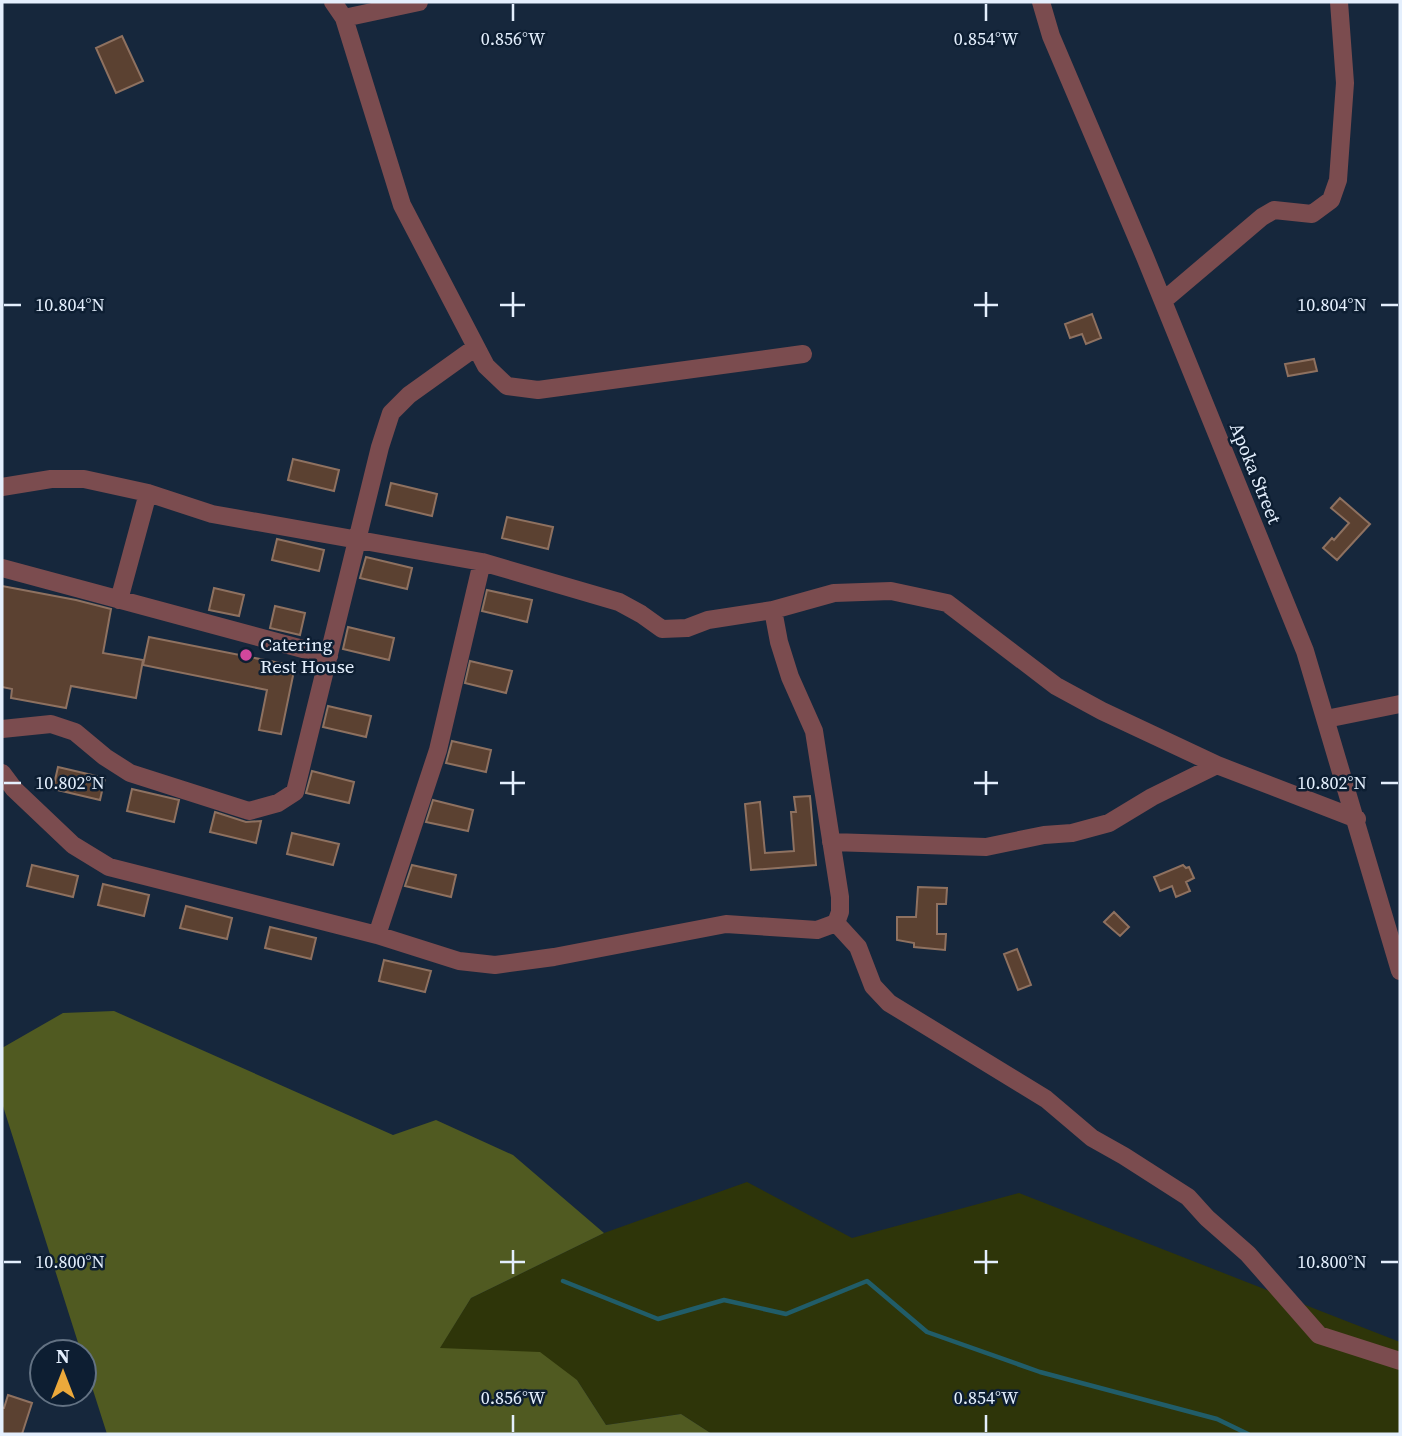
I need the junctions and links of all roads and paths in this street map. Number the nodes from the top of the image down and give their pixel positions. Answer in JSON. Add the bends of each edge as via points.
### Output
{"nodes":[{"id":1,"x":333,"y":2,"type":"edge"},
{"id":2,"x":419,"y":2,"type":"edge"},
{"id":3,"x":1041,"y":2,"type":"edge"},
{"id":4,"x":1339,"y":2,"type":"edge"},
{"id":5,"x":344,"y":18,"type":"junction"},
{"id":6,"x":1163,"y":301,"type":"junction"},
{"id":7,"x":476,"y":347,"type":"junction"},
{"id":8,"x":803,"y":354,"type":"dead end"},
{"id":9,"x":2,"y":486,"type":"edge"},
{"id":10,"x":148,"y":493,"type":"junction"},
{"id":11,"x":359,"y":539,"type":"junction"},
{"id":12,"x":482,"y":562,"type":"junction"},
{"id":13,"x":2,"y":568,"type":"edge"},
{"id":14,"x":119,"y":600,"type":"junction"},
{"id":15,"x":773,"y":610,"type":"junction"},
{"id":16,"x":329,"y":656,"type":"junction"},
{"id":17,"x":1400,"y":704,"type":"edge"},
{"id":18,"x":1326,"y":719,"type":"junction"},
{"id":19,"x":2,"y":729,"type":"edge"},
{"id":20,"x":1217,"y":765,"type":"junction"},
{"id":21,"x":2,"y":773,"type":"edge"},
{"id":22,"x":1357,"y":819,"type":"junction"},
{"id":23,"x":831,"y":842,"type":"junction"},
{"id":24,"x":836,"y":923,"type":"junction"},
{"id":25,"x":377,"y":935,"type":"junction"},
{"id":26,"x":1400,"y":971,"type":"edge"},
{"id":27,"x":1400,"y":1361,"type":"edge"}],
"edges":[{"from":1,"to":5,"type":"street"},
{"from":2,"to":5,"type":"street"},
{"from":3,"to":6,"type":"street","name":"Apoka Street","via":[[1051,36]]},
{"from":4,"to":6,"type":"street","via":[[1345,83],[1338,180],[1331,200],[1312,214],[1274,209]]},
{"from":5,"to":7,"type":"street","via":[[402,205]]},
{"from":6,"to":18,"type":"street","name":"Apoka Street","via":[[1305,651]]},
{"from":7,"to":8,"type":"street","via":[[486,366],[507,386],[538,390]]},
{"from":7,"to":11,"type":"street","via":[[391,413]]},
{"from":9,"to":10,"type":"street","via":[[84,479]]},
{"from":10,"to":11,"type":"street","via":[[212,514]]},
{"from":10,"to":14,"type":"street"},
{"from":11,"to":12,"type":"street"},
{"from":11,"to":16,"type":"street"},
{"from":12,"to":15,"type":"street","via":[[618,602],[662,629]]},
{"from":12,"to":25,"type":"street","via":[[438,750]]},
{"from":13,"to":14,"type":"street"},
{"from":14,"to":16,"type":"street"},
{"from":15,"to":20,"type":"street","via":[[834,593],[891,591],[947,603],[1056,686]]},
{"from":15,"to":23,"type":"street","via":[[790,677],[814,731]]},
{"from":16,"to":19,"type":"street","via":[[295,792],[278,803],[249,811],[130,773],[75,732],[51,724]]},
{"from":17,"to":18,"type":"street"},
{"from":18,"to":22,"type":"street","name":"Apoka Street"},
{"from":20,"to":22,"type":"street"},
{"from":20,"to":23,"type":"street","via":[[1109,823],[1072,832],[986,847]]},
{"from":21,"to":25,"type":"street","via":[[73,845],[109,867]]},
{"from":22,"to":26,"type":"street","name":"Apoka Street"},
{"from":23,"to":24,"type":"street","via":[[841,897]]},
{"from":24,"to":25,"type":"street","via":[[817,930],[726,924],[495,965],[458,961]]},
{"from":24,"to":27,"type":"street","via":[[858,947],[873,986],[889,1003],[1046,1099],[1091,1138],[1188,1197],[1248,1254],[1319,1335]]}]}
